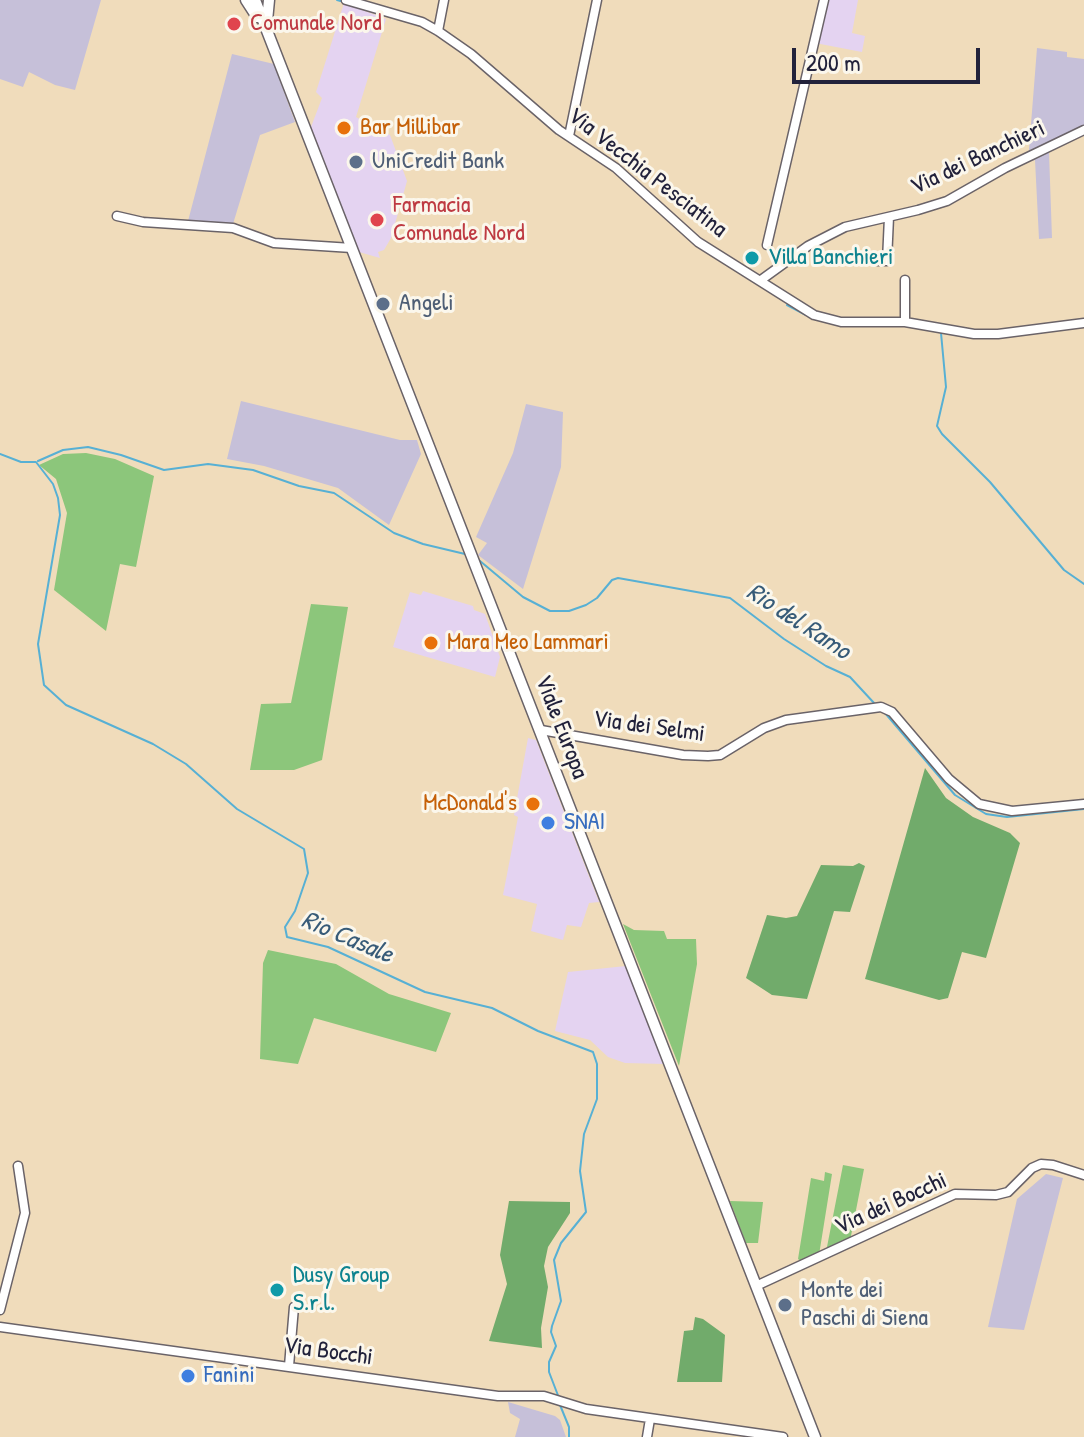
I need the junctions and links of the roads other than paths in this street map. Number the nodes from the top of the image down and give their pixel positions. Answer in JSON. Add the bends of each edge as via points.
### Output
{"nodes":[{"id":1,"x":246,"y":0,"type":"edge"},
{"id":2,"x":255,"y":0,"type":"edge"},
{"id":3,"x":269,"y":0,"type":"edge"},
{"id":4,"x":346,"y":0,"type":"edge"},
{"id":5,"x":444,"y":0,"type":"edge"},
{"id":6,"x":597,"y":0,"type":"edge"},
{"id":7,"x":824,"y":0,"type":"edge"},
{"id":8,"x":268,"y":31,"type":"junction"},
{"id":9,"x":438,"y":31,"type":"junction"},
{"id":10,"x":1084,"y":130,"type":"edge"},
{"id":11,"x":569,"y":136,"type":"junction"},
{"id":12,"x":117,"y":216,"type":"dead end"},
{"id":13,"x":889,"y":217,"type":"junction"},
{"id":14,"x":767,"y":245,"type":"dead end"},
{"id":15,"x":352,"y":248,"type":"junction"},
{"id":16,"x":878,"y":261,"type":"dead end"},
{"id":17,"x":761,"y":280,"type":"junction"},
{"id":18,"x":905,"y":280,"type":"dead end"},
{"id":19,"x":905,"y":322,"type":"junction"},
{"id":20,"x":1084,"y":323,"type":"edge"},
{"id":21,"x":541,"y":730,"type":"junction"},
{"id":22,"x":1084,"y":804,"type":"edge"},
{"id":23,"x":18,"y":1166,"type":"dead end"},
{"id":24,"x":1084,"y":1175,"type":"edge"},
{"id":25,"x":756,"y":1286,"type":"junction"},
{"id":26,"x":294,"y":1307,"type":"dead end"},
{"id":27,"x":0,"y":1310,"type":"edge"},
{"id":28,"x":0,"y":1327,"type":"edge"},
{"id":29,"x":289,"y":1366,"type":"junction"},
{"id":30,"x":650,"y":1419,"type":"junction"},
{"id":31,"x":718,"y":1432,"type":"edge"},
{"id":32,"x":647,"y":1437,"type":"edge"},
{"id":33,"x":783,"y":1437,"type":"edge"},
{"id":34,"x":815,"y":1437,"type":"edge"}],
"edges":[{"from":1,"to":8,"type":"main road","name":"Viale Europa"},
{"from":2,"to":8,"type":"main road","name":"Viale Europa"},
{"from":3,"to":8,"type":"main road","name":"Viale Europa"},
{"from":4,"to":9,"type":"street","name":"Via Vecchia Pesciatina"},
{"from":5,"to":9,"type":"street"},
{"from":6,"to":11,"type":"street"},
{"from":7,"to":14,"type":"street"},
{"from":8,"to":15,"type":"main road","name":"Viale Europa"},
{"from":9,"to":11,"type":"street","name":"Via Vecchia Pesciatina"},
{"from":10,"to":13,"type":"street","name":"Via dei Banchieri","via":[[947,201]]},
{"from":11,"to":17,"type":"street","name":"Via Vecchia Pesciatina","via":[[616,168],[698,242]]},
{"from":12,"to":15,"type":"street","via":[[233,228],[274,243]]},
{"from":13,"to":16,"type":"street","via":[[887,261]]},
{"from":13,"to":17,"type":"street","name":"Via dei Banchieri","via":[[845,227]]},
{"from":15,"to":21,"type":"main road","name":"Viale Europa"},
{"from":17,"to":19,"type":"street","name":"Via Vecchia Pesciatina","via":[[803,310],[827,319]]},
{"from":18,"to":19,"type":"street"},
{"from":19,"to":20,"type":"street","name":"Via Vecchia Pesciatina","via":[[974,334]]},
{"from":21,"to":22,"type":"street","name":"Via dei Selmi","via":[[708,756],[720,755],[786,720],[881,707],[892,712],[949,779],[979,804],[1012,811]]},
{"from":21,"to":25,"type":"main road","name":"Viale Europa"},
{"from":23,"to":27,"type":"street","via":[[25,1213]]},
{"from":24,"to":25,"type":"street","name":"Via dei Bocchi","via":[[1041,1164],[1008,1192],[955,1194]]},
{"from":25,"to":34,"type":"main road","name":"Viale Europa"},
{"from":26,"to":29,"type":"street"},
{"from":28,"to":29,"type":"street","name":"Via Bocchi"},
{"from":29,"to":30,"type":"street","name":"Via Bocchi","via":[[498,1396],[532,1395]]},
{"from":30,"to":31,"type":"street","name":"Via Bocchi"},
{"from":30,"to":32,"type":"street"},
{"from":31,"to":33,"type":"street","name":"Via Bocchi"}]}
